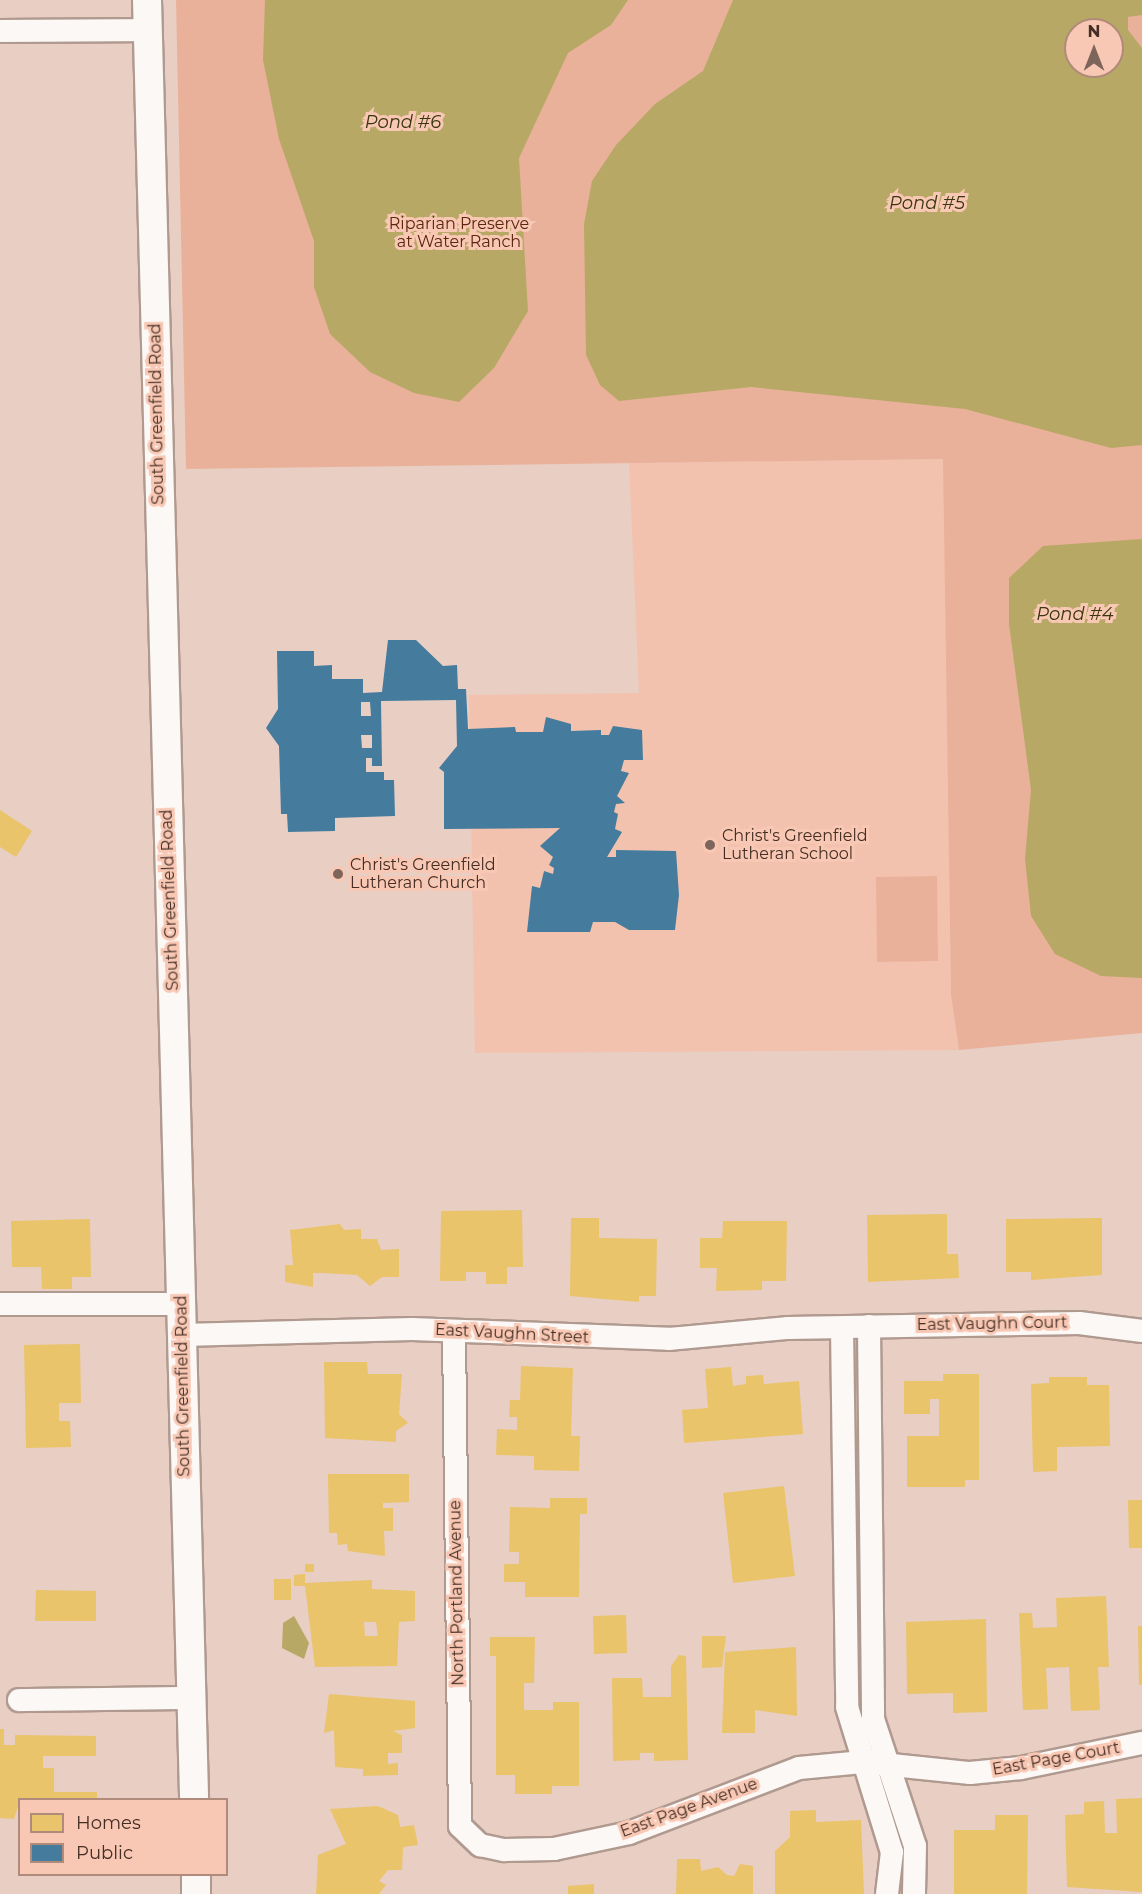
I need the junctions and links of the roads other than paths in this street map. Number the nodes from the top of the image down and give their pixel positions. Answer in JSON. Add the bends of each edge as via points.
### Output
{"nodes":[{"id":1,"x":147,"y":0,"type":"edge"},
{"id":2,"x":148,"y":30,"type":"junction"},
{"id":3,"x":0,"y":31,"type":"edge"},
{"id":4,"x":0,"y":1304,"type":"edge"},
{"id":5,"x":181,"y":1304,"type":"junction"},
{"id":6,"x":869,"y":1326,"type":"junction"},
{"id":7,"x":842,"y":1328,"type":"junction"},
{"id":8,"x":1142,"y":1331,"type":"edge"},
{"id":9,"x":454,"y":1332,"type":"junction"},
{"id":10,"x":182,"y":1335,"type":"junction"},
{"id":11,"x":844,"y":1521,"type":"junction"},
{"id":12,"x":869,"y":1521,"type":"junction"},
{"id":13,"x":191,"y":1698,"type":"junction"},
{"id":14,"x":19,"y":1700,"type":"dead end"},
{"id":15,"x":1142,"y":1743,"type":"edge"},
{"id":16,"x":863,"y":1762,"type":"junction"},
{"id":17,"x":891,"y":1768,"type":"junction"},
{"id":18,"x":194,"y":1798,"type":"edge"},
{"id":19,"x":480,"y":1845,"type":"joint"},
{"id":20,"x":196,"y":1876,"type":"edge"},
{"id":21,"x":196,"y":1894,"type":"edge"},
{"id":22,"x":887,"y":1894,"type":"edge"},
{"id":23,"x":914,"y":1894,"type":"edge"}],
"edges":[{"from":1,"to":2,"type":"main road","name":"South Greenfield Road"},
{"from":2,"to":3,"type":"street"},
{"from":2,"to":5,"type":"main road","name":"South Greenfield Road"},
{"from":4,"to":5,"type":"street"},
{"from":5,"to":10,"type":"main road","name":"South Greenfield Road"},
{"from":6,"to":7,"type":"street","name":"East Vaughn Court"},
{"from":6,"to":8,"type":"street","name":"East Vaughn Court","via":[[1079,1323]]},
{"from":6,"to":12,"type":"street"},
{"from":7,"to":9,"type":"street","name":"East Vaughn Street","via":[[669,1339]]},
{"from":7,"to":11,"type":"street"},
{"from":9,"to":10,"type":"street","name":"East Vaughn Street","via":[[267,1329]]},
{"from":9,"to":19,"type":"street","name":"North Portland Avenue","via":[[460,1826]]},
{"from":10,"to":13,"type":"main road","name":"South Greenfield Road"},
{"from":11,"to":12,"type":"street"},
{"from":11,"to":16,"type":"street","via":[[847,1707]]},
{"from":12,"to":17,"type":"street","via":[[873,1719]]},
{"from":13,"to":14,"type":"street"},
{"from":13,"to":18,"type":"main road","name":"South Greenfield Road"},
{"from":15,"to":17,"type":"street","name":"East Page Court","via":[[1021,1768],[970,1773]]},
{"from":16,"to":17,"type":"street","name":"East Page Court"},
{"from":16,"to":19,"type":"street","name":"East Page Avenue","via":[[800,1768],[629,1833],[554,1848],[504,1850]]},
{"from":16,"to":22,"type":"street","via":[[892,1852]]},
{"from":17,"to":23,"type":"street","via":[[915,1846]]},
{"from":20,"to":21,"type":"main road"}]}
